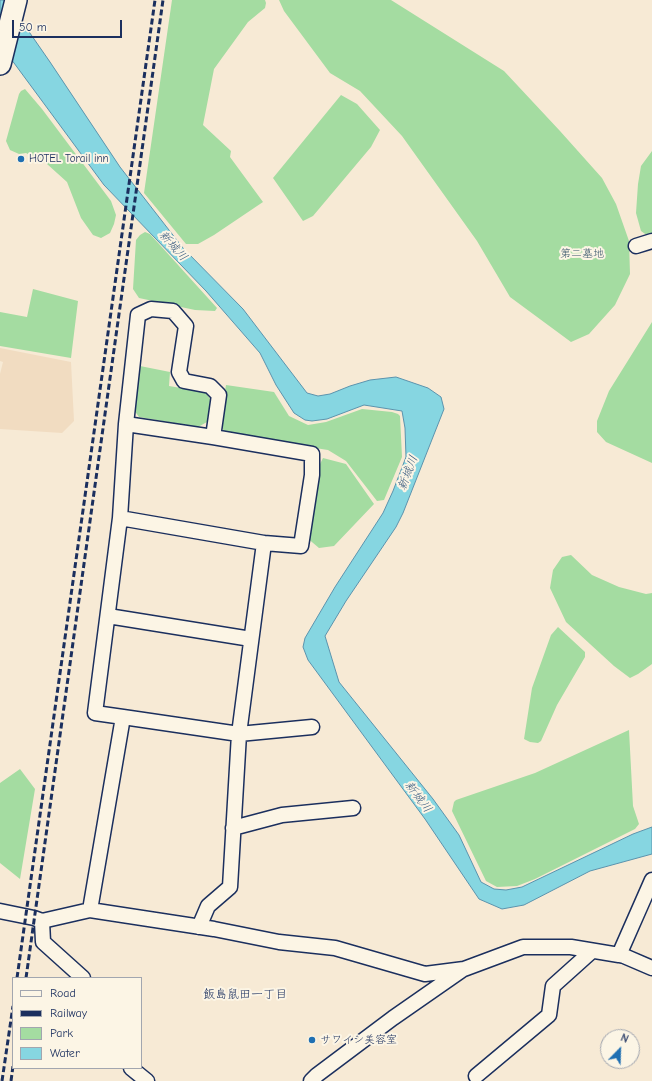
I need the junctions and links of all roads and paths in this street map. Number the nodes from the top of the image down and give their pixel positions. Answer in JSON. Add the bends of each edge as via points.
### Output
{"nodes":[{"id":1,"x":16,"y":0,"type":"edge"},
{"id":2,"x":0,"y":64,"type":"edge"},
{"id":3,"x":652,"y":241,"type":"edge"},
{"id":4,"x":636,"y":246,"type":"dead end"},
{"id":5,"x":126,"y":424,"type":"junction"},
{"id":6,"x":213,"y":437,"type":"junction"},
{"id":7,"x":120,"y":518,"type":"junction"},
{"id":8,"x":264,"y":543,"type":"junction"},
{"id":9,"x":108,"y":616,"type":"junction"},
{"id":10,"x":251,"y":639,"type":"junction"},
{"id":11,"x":123,"y":717,"type":"junction"},
{"id":12,"x":312,"y":727,"type":"dead end"},
{"id":13,"x":239,"y":734,"type":"junction"},
{"id":14,"x":353,"y":808,"type":"dead end"},
{"id":15,"x":233,"y":828,"type":"junction"},
{"id":16,"x":652,"y":880,"type":"edge"},
{"id":17,"x":90,"y":910,"type":"junction"},
{"id":18,"x":0,"y":911,"type":"edge"},
{"id":19,"x":42,"y":921,"type":"junction"},
{"id":20,"x":199,"y":927,"type":"junction"},
{"id":21,"x":592,"y":951,"type":"junction"},
{"id":22,"x":619,"y":955,"type":"junction"},
{"id":23,"x":652,"y":968,"type":"edge"},
{"id":24,"x":464,"y":969,"type":"junction"},
{"id":25,"x":82,"y":977,"type":"edge"},
{"id":26,"x":132,"y":1069,"type":"edge"},
{"id":27,"x":476,"y":1076,"type":"dead end"},
{"id":28,"x":147,"y":1081,"type":"edge"},
{"id":29,"x":311,"y":1081,"type":"edge"}],
"edges":[{"from":1,"to":2,"type":"highway"},
{"from":3,"to":4,"type":"street"},
{"from":5,"to":6,"type":"street"},
{"from":5,"to":6,"type":"street","via":[[138,315],[151,309],[173,312],[186,326],[179,372],[184,381],[210,386],[219,395]]},
{"from":5,"to":7,"type":"street"},
{"from":6,"to":8,"type":"street","via":[[312,454],[312,475],[301,546]]},
{"from":7,"to":8,"type":"street"},
{"from":7,"to":9,"type":"street"},
{"from":8,"to":10,"type":"street"},
{"from":9,"to":10,"type":"street"},
{"from":9,"to":11,"type":"street","via":[[95,712]]},
{"from":10,"to":13,"type":"street"},
{"from":11,"to":13,"type":"street"},
{"from":11,"to":17,"type":"street"},
{"from":12,"to":13,"type":"street"},
{"from":13,"to":15,"type":"street"},
{"from":14,"to":15,"type":"street","via":[[282,815]]},
{"from":15,"to":20,"type":"street","via":[[230,887],[208,906]]},
{"from":16,"to":22,"type":"street"},
{"from":17,"to":19,"type":"street"},
{"from":17,"to":20,"type":"street"},
{"from":18,"to":19,"type":"street"},
{"from":19,"to":25,"type":"street","via":[[43,942]]},
{"from":20,"to":24,"type":"street","via":[[279,942],[336,948],[425,974]]},
{"from":21,"to":22,"type":"street"},
{"from":21,"to":24,"type":"street","via":[[571,947],[523,947]]},
{"from":21,"to":27,"type":"street","via":[[553,986],[549,1015]]},
{"from":22,"to":23,"type":"street"},
{"from":24,"to":29,"type":"street","via":[[393,1018]]},
{"from":26,"to":28,"type":"street"}]}
